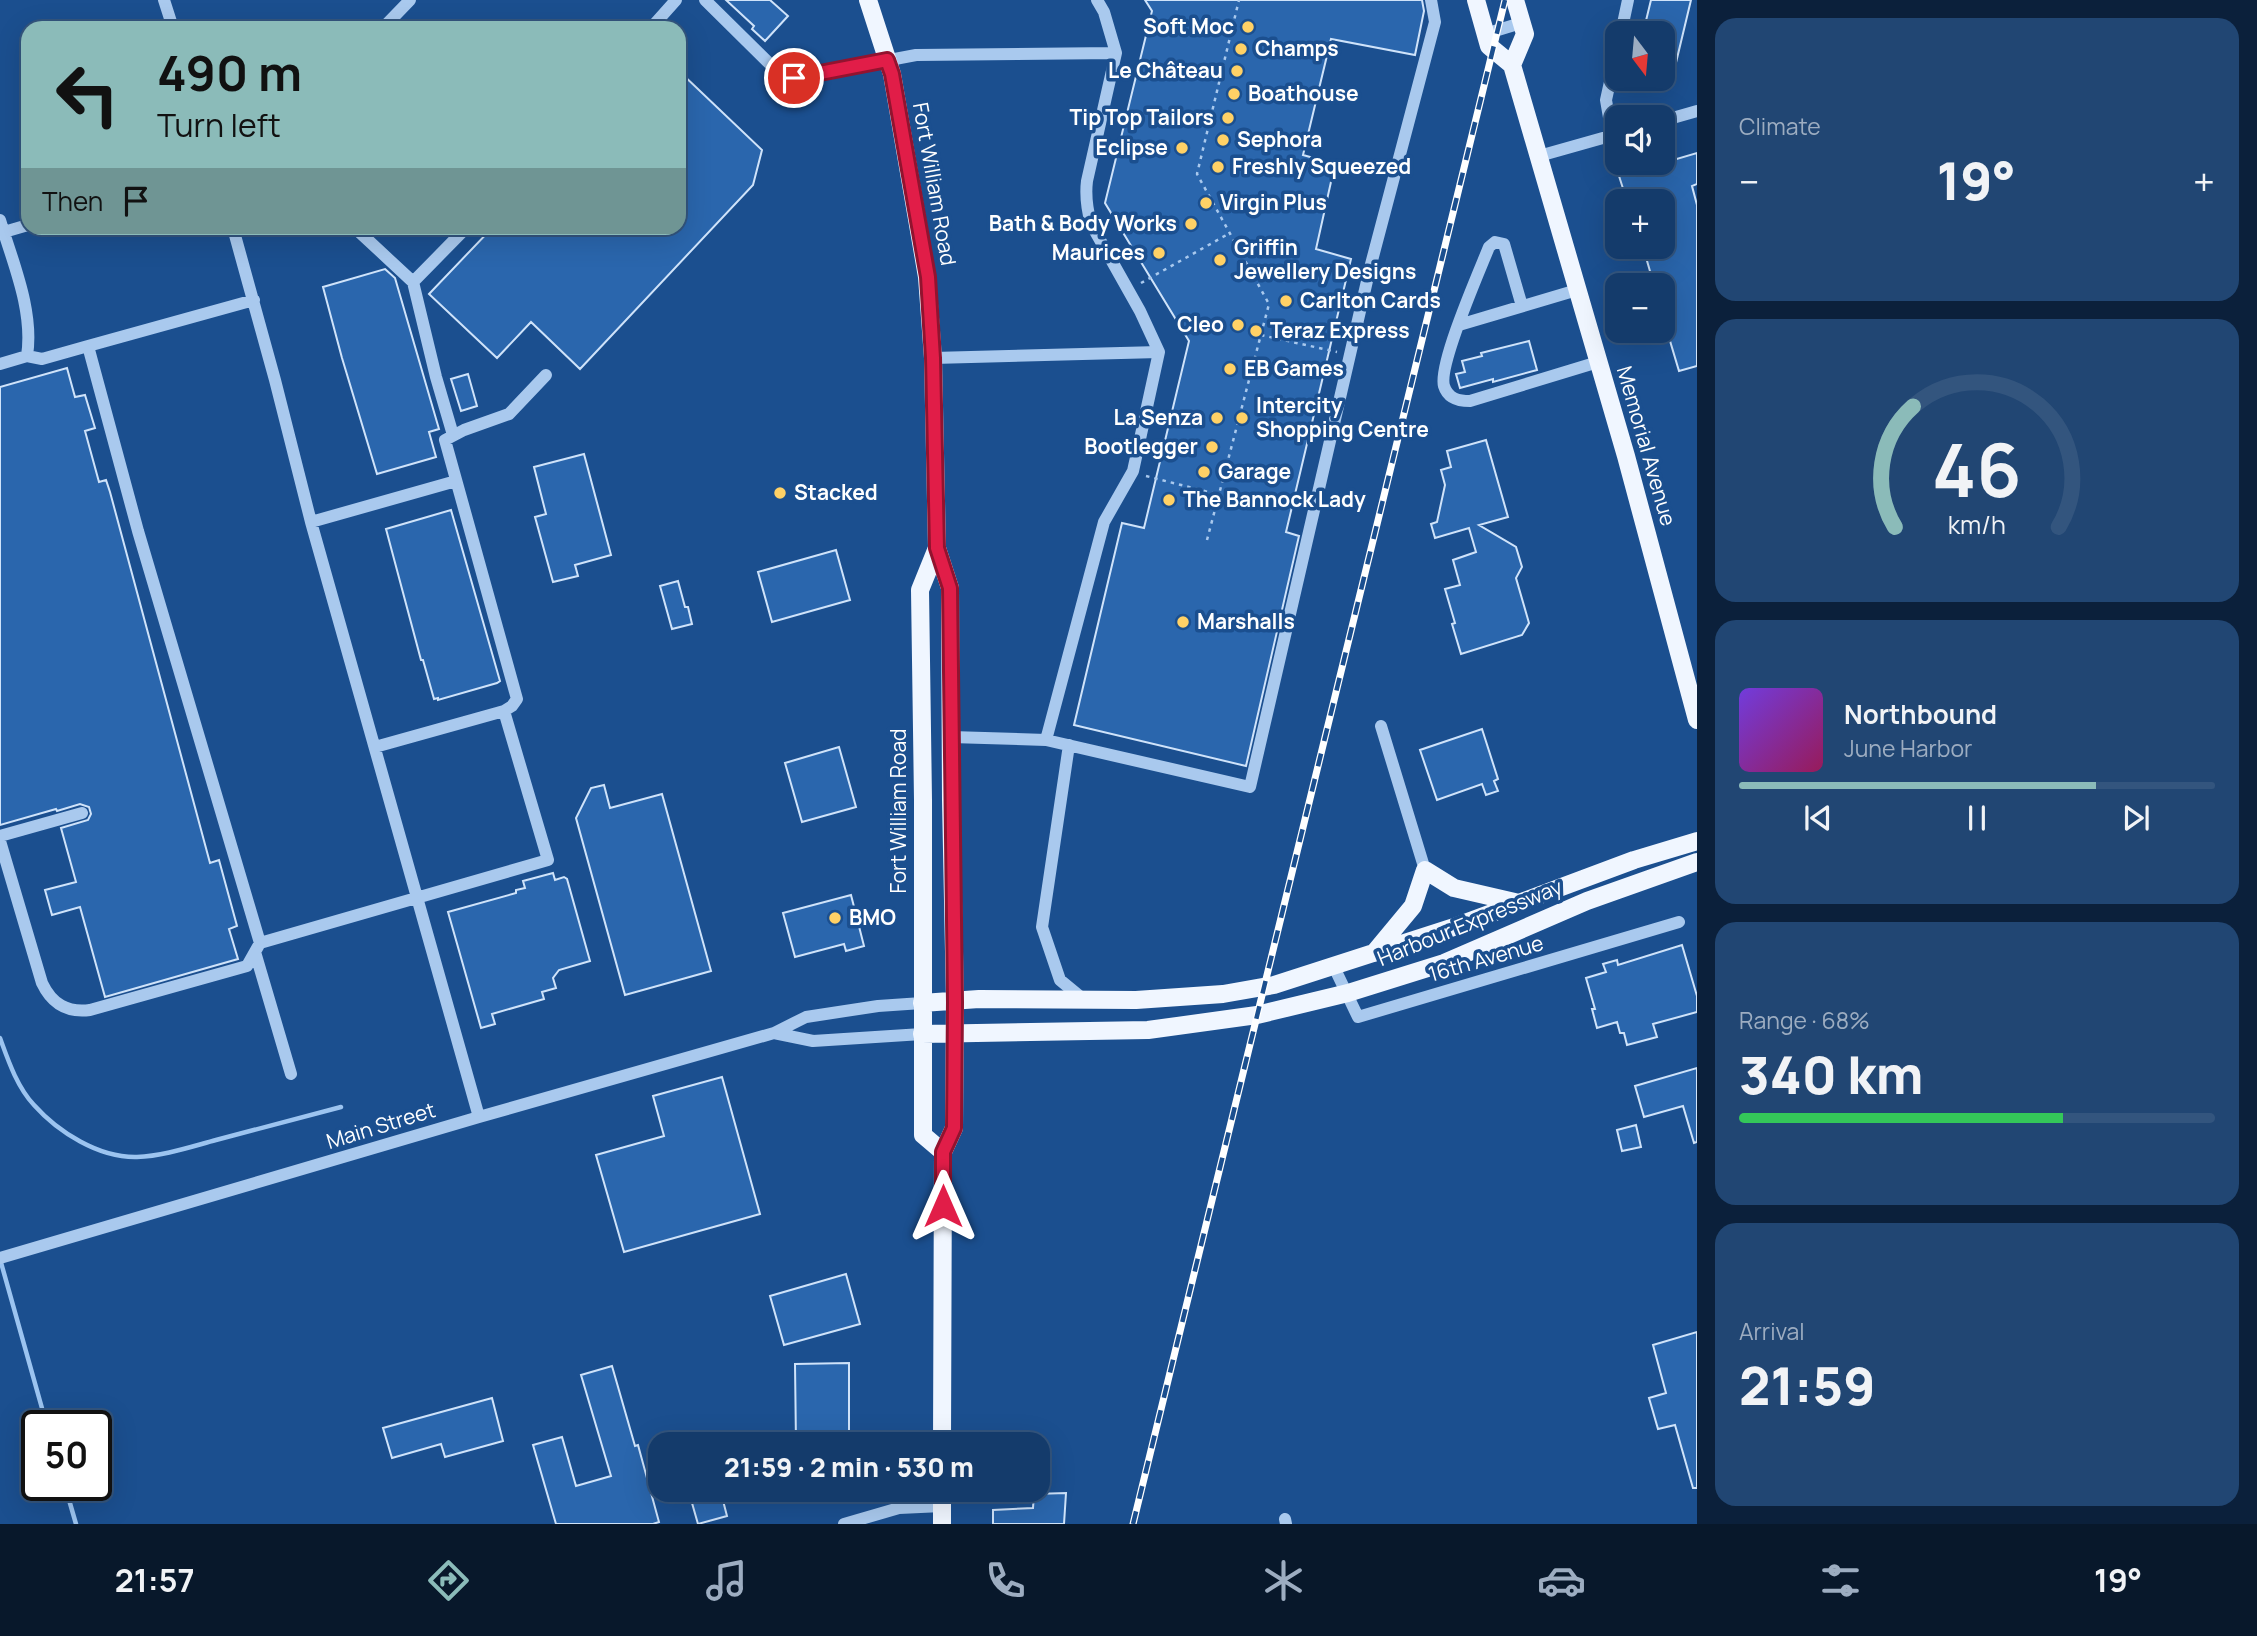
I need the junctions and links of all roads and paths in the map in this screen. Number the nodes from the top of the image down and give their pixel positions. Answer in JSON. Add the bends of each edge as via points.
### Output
{"nodes":[{"id":1,"x":164,"y":0,"type":"edge"},
{"id":2,"x":410,"y":0,"type":"edge"},
{"id":3,"x":676,"y":0,"type":"edge"},
{"id":4,"x":705,"y":0,"type":"edge"},
{"id":5,"x":868,"y":0,"type":"edge"},
{"id":6,"x":1097,"y":0,"type":"edge"},
{"id":7,"x":1238,"y":0,"type":"edge"},
{"id":8,"x":1431,"y":0,"type":"edge"},
{"id":9,"x":1476,"y":0,"type":"edge"},
{"id":10,"x":1515,"y":0,"type":"edge"},
{"id":11,"x":1628,"y":0,"type":"edge"},
{"id":12,"x":171,"y":21,"type":"edge"},
{"id":13,"x":390,"y":21,"type":"edge"},
{"id":14,"x":657,"y":21,"type":"edge"},
{"id":15,"x":1624,"y":21,"type":"edge"},
{"id":16,"x":1521,"y":23,"type":"junction"},
{"id":17,"x":1485,"y":34,"type":"junction"},
{"id":18,"x":1116,"y":52,"type":"junction"},
{"id":19,"x":887,"y":60,"type":"junction"},
{"id":20,"x":1512,"y":65,"type":"junction"},
{"id":21,"x":1697,"y":111,"type":"edge"},
{"id":22,"x":1675,"y":117,"type":"edge"},
{"id":23,"x":1605,"y":138,"type":"edge"},
{"id":24,"x":1539,"y":156,"type":"junction"},
{"id":25,"x":21,"y":225,"type":"edge"},
{"id":26,"x":2,"y":226,"type":"edge"},
{"id":27,"x":1230,"y":233,"type":"junction"},
{"id":28,"x":235,"y":235,"type":"edge"},
{"id":29,"x":363,"y":235,"type":"edge"},
{"id":30,"x":460,"y":235,"type":"edge"},
{"id":31,"x":413,"y":282,"type":"junction"},
{"id":32,"x":1128,"y":290,"type":"junction"},
{"id":33,"x":1577,"y":290,"type":"junction"},
{"id":34,"x":254,"y":300,"type":"junction"},
{"id":35,"x":1522,"y":306,"type":"junction"},
{"id":36,"x":1459,"y":325,"type":"junction"},
{"id":37,"x":1261,"y":335,"type":"junction"},
{"id":38,"x":88,"y":346,"type":"junction"},
{"id":39,"x":1159,"y":352,"type":"junction"},
{"id":40,"x":1350,"y":354,"type":"junction"},
{"id":41,"x":27,"y":356,"type":"junction"},
{"id":42,"x":933,"y":358,"type":"junction"},
{"id":43,"x":1598,"y":362,"type":"junction"},
{"id":44,"x":0,"y":364,"type":"edge"},
{"id":45,"x":546,"y":375,"type":"dead end"},
{"id":46,"x":453,"y":435,"type":"junction"},
{"id":47,"x":1133,"y":471,"type":"junction"},
{"id":48,"x":456,"y":481,"type":"junction"},
{"id":49,"x":1220,"y":495,"type":"junction"},
{"id":50,"x":311,"y":522,"type":"junction"},
{"id":51,"x":1208,"y":541,"type":"dead end"},
{"id":52,"x":937,"y":548,"type":"junction"},
{"id":53,"x":1683,"y":666,"type":"junction"},
{"id":54,"x":1697,"y":682,"type":"edge"},
{"id":55,"x":504,"y":711,"type":"junction"},
{"id":56,"x":1697,"y":720,"type":"edge"},
{"id":57,"x":1381,"y":726,"type":"dead end"},
{"id":58,"x":951,"y":737,"type":"junction"},
{"id":59,"x":1046,"y":740,"type":"junction"},
{"id":60,"x":1069,"y":745,"type":"junction"},
{"id":61,"x":374,"y":747,"type":"junction"},
{"id":62,"x":82,"y":813,"type":"dead end"},
{"id":63,"x":0,"y":836,"type":"edge"},
{"id":64,"x":0,"y":841,"type":"edge"},
{"id":65,"x":1697,"y":841,"type":"edge"},
{"id":66,"x":1697,"y":862,"type":"edge"},
{"id":67,"x":1426,"y":870,"type":"junction"},
{"id":68,"x":417,"y":898,"type":"junction"},
{"id":69,"x":1519,"y":903,"type":"junction"},
{"id":70,"x":1679,"y":922,"type":"dead end"},
{"id":71,"x":257,"y":948,"type":"junction"},
{"id":72,"x":1374,"y":954,"type":"junction"},
{"id":73,"x":1334,"y":967,"type":"junction"},
{"id":74,"x":1348,"y":993,"type":"junction"},
{"id":75,"x":1083,"y":999,"type":"junction"},
{"id":76,"x":955,"y":1002,"type":"junction"},
{"id":77,"x":922,"y":1003,"type":"junction"},
{"id":78,"x":774,"y":1033,"type":"junction"},
{"id":79,"x":922,"y":1034,"type":"junction"},
{"id":80,"x":954,"y":1034,"type":"junction"},
{"id":81,"x":291,"y":1074,"type":"dead end"},
{"id":82,"x":479,"y":1117,"type":"junction"},
{"id":83,"x":943,"y":1152,"type":"junction"},
{"id":84,"x":0,"y":1258,"type":"edge"},
{"id":85,"x":942,"y":1432,"type":"edge"},
{"id":86,"x":922,"y":1502,"type":"edge"},
{"id":87,"x":942,"y":1502,"type":"edge"},
{"id":88,"x":844,"y":1524,"type":"edge"},
{"id":89,"x":942,"y":1524,"type":"edge"}],
"edges":[{"from":1,"to":12,"type":"street"},
{"from":2,"to":13,"type":"street"},
{"from":3,"to":14,"type":"street"},
{"from":4,"to":19,"type":"street","via":[[781,75],[806,77]]},
{"from":5,"to":19,"type":"main road","name":"Fort William Road"},
{"from":6,"to":18,"type":"street"},
{"from":7,"to":27,"type":"path","via":[[1197,174]]},
{"from":8,"to":40,"type":"street","via":[[1435,22]]},
{"from":9,"to":17,"type":"main road","name":"Memorial Avenue"},
{"from":10,"to":16,"type":"main road"},
{"from":11,"to":15,"type":"street"},
{"from":16,"to":17,"type":"street"},
{"from":16,"to":20,"type":"main road","via":[[1525,34]]},
{"from":17,"to":20,"type":"main road","name":"Memorial Avenue","via":[[1489,46]]},
{"from":18,"to":19,"type":"street","via":[[916,55]]},
{"from":18,"to":32,"type":"street","via":[[1085,196],[1091,224]]},
{"from":19,"to":42,"type":"main road","name":"Fort William Road","via":[[928,277]]},
{"from":20,"to":24,"type":"main road","name":"Memorial Avenue"},
{"from":21,"to":22,"type":"street"},
{"from":23,"to":24,"type":"street"},
{"from":24,"to":33,"type":"main road","name":"Memorial Avenue"},
{"from":25,"to":26,"type":"street"},
{"from":26,"to":41,"type":"street","via":[[28,315]]},
{"from":27,"to":32,"type":"path"},
{"from":27,"to":37,"type":"path","via":[[1269,304]]},
{"from":28,"to":34,"type":"street"},
{"from":29,"to":31,"type":"street"},
{"from":30,"to":31,"type":"street"},
{"from":31,"to":46,"type":"street"},
{"from":32,"to":39,"type":"street"},
{"from":33,"to":35,"type":"street"},
{"from":33,"to":43,"type":"main road","name":"Memorial Avenue"},
{"from":34,"to":38,"type":"street"},
{"from":34,"to":50,"type":"street"},
{"from":35,"to":36,"type":"street"},
{"from":35,"to":36,"type":"street","via":[[1504,244],[1496,242],[1489,247]]},
{"from":36,"to":43,"type":"street","via":[[1444,368],[1448,395],[1458,401]]},
{"from":37,"to":40,"type":"path"},
{"from":37,"to":49,"type":"path"},
{"from":38,"to":41,"type":"street","via":[[42,359]]},
{"from":38,"to":71,"type":"street"},
{"from":39,"to":42,"type":"street"},
{"from":39,"to":47,"type":"street"},
{"from":40,"to":60,"type":"street","via":[[1250,787]]},
{"from":41,"to":44,"type":"street"},
{"from":42,"to":52,"type":"main road","name":"Fort William Road"},
{"from":43,"to":53,"type":"main road","name":"Memorial Avenue"},
{"from":45,"to":46,"type":"street","via":[[509,414]]},
{"from":46,"to":48,"type":"street","via":[[445,440]]},
{"from":47,"to":49,"type":"path"},
{"from":47,"to":59,"type":"street","via":[[1104,522]]},
{"from":48,"to":50,"type":"street"},
{"from":48,"to":55,"type":"street","via":[[516,691],[517,699]]},
{"from":49,"to":51,"type":"path"},
{"from":50,"to":61,"type":"street"},
{"from":52,"to":58,"type":"main road","name":"Fort William Road","via":[[950,588]]},
{"from":52,"to":77,"type":"main road","name":"Fort William Road","via":[[920,590]]},
{"from":53,"to":54,"type":"main road"},
{"from":53,"to":56,"type":"main road","name":"Memorial Avenue"},
{"from":55,"to":61,"type":"street"},
{"from":55,"to":68,"type":"street","via":[[548,860]]},
{"from":57,"to":67,"type":"street"},
{"from":58,"to":59,"type":"street"},
{"from":58,"to":76,"type":"main road","name":"Fort William Road"},
{"from":59,"to":60,"type":"street"},
{"from":60,"to":75,"type":"street","via":[[1042,927],[1060,980]]},
{"from":61,"to":68,"type":"street"},
{"from":62,"to":63,"type":"street"},
{"from":64,"to":71,"type":"street","via":[[42,983],[47,994],[65,1009],[90,1010],[247,966]]},
{"from":65,"to":69,"type":"main road","name":"Harbour Expressway"},
{"from":66,"to":74,"type":"main road","name":"Harbour Expressway","via":[[1587,901],[1444,962]]},
{"from":67,"to":69,"type":"main road","via":[[1454,888]]},
{"from":67,"to":72,"type":"main road","via":[[1413,906]]},
{"from":68,"to":71,"type":"street"},
{"from":68,"to":82,"type":"street"},
{"from":69,"to":72,"type":"main road","name":"Harbour Expressway"},
{"from":70,"to":74,"type":"street","name":"16th Avenue","via":[[1358,1017]]},
{"from":71,"to":81,"type":"street"},
{"from":72,"to":73,"type":"main road","name":"Harbour Expressway"},
{"from":73,"to":74,"type":"street","name":"16th Avenue"},
{"from":73,"to":75,"type":"main road","name":"Harbour Expressway","via":[[1223,994]]},
{"from":74,"to":80,"type":"main road","name":"Harbour Expressway","via":[[1257,1015],[1148,1030]]},
{"from":75,"to":76,"type":"main road","name":"Harbour Expressway"},
{"from":76,"to":77,"type":"main road","name":"Harbour Expressway"},
{"from":76,"to":80,"type":"main road","name":"Fort William Road"},
{"from":77,"to":78,"type":"street","name":"Main Street","via":[[806,1017]]},
{"from":77,"to":79,"type":"main road","name":"Fort William Road"},
{"from":78,"to":79,"type":"street","name":"Main Street","via":[[813,1041]]},
{"from":78,"to":82,"type":"street","name":"Main Street"},
{"from":79,"to":80,"type":"main road","name":"Harbour Expressway"},
{"from":79,"to":83,"type":"main road","name":"Fort William Road","via":[[923,1135]]},
{"from":80,"to":83,"type":"main road","name":"Fort William Road","via":[[954,1128]]},
{"from":82,"to":84,"type":"street","name":"Main Street"},
{"from":83,"to":85,"type":"main road","name":"Fort William Road"},
{"from":86,"to":88,"type":"street"},
{"from":87,"to":89,"type":"main road"}]}
